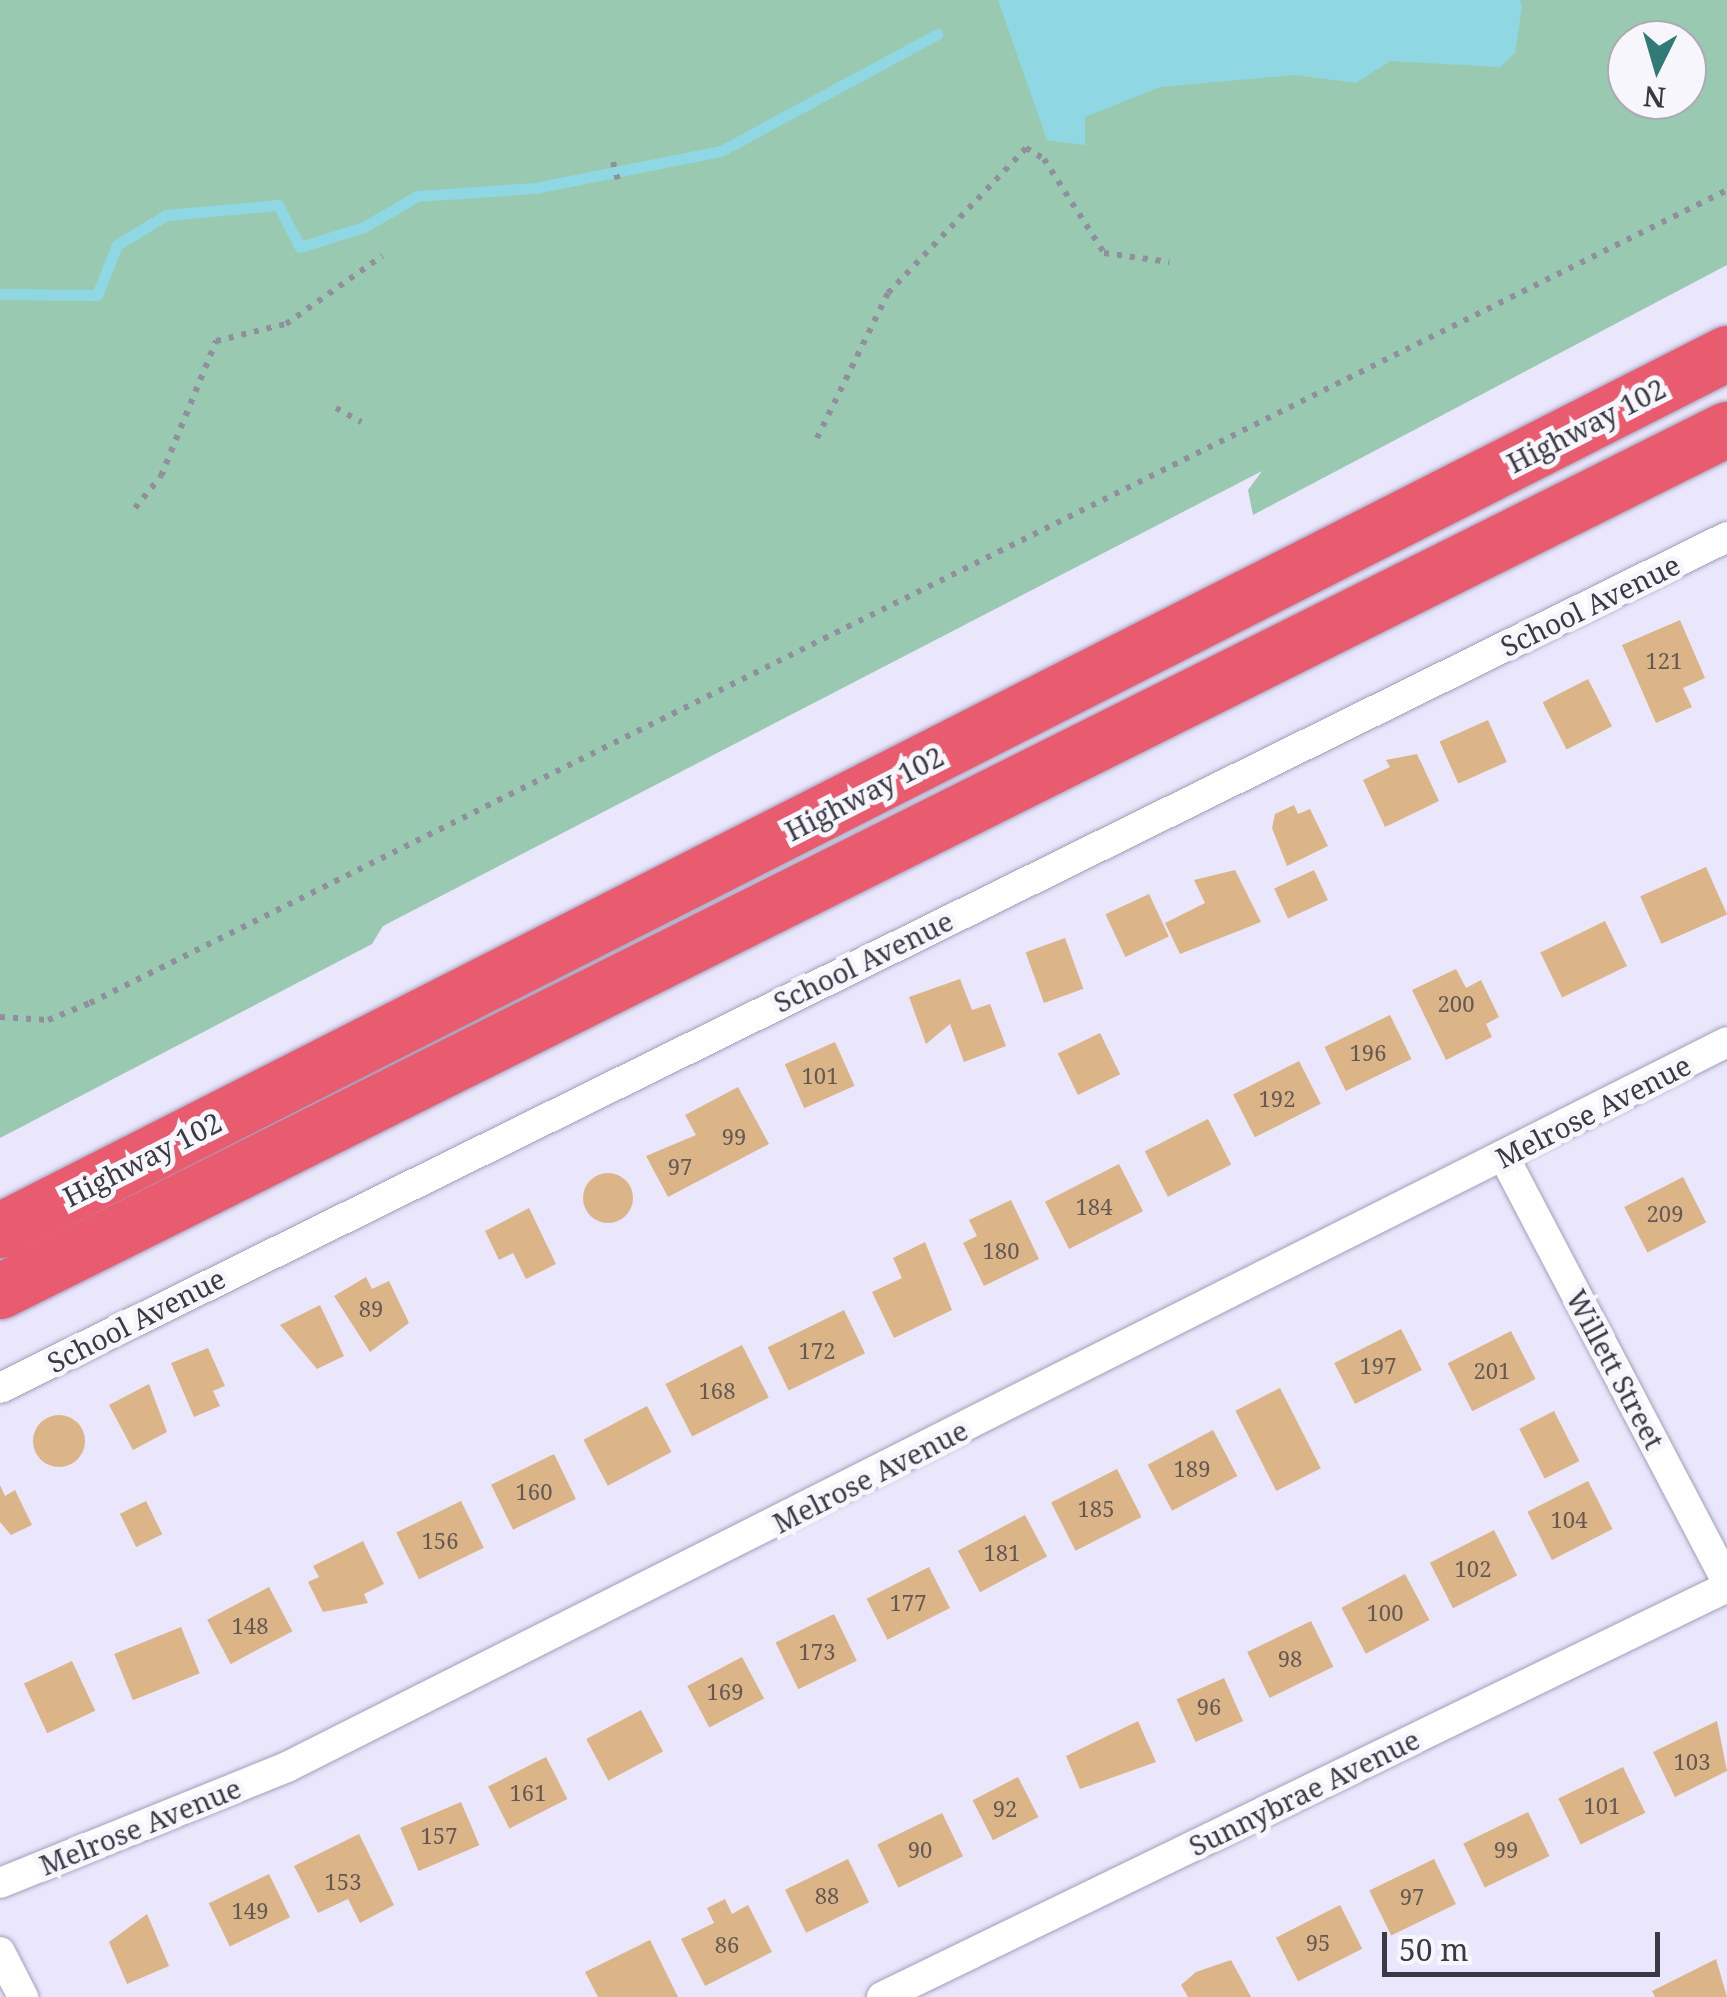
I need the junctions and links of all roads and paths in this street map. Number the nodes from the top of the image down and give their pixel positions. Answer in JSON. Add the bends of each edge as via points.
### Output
{"nodes":[{"id":1,"x":613,"y":162,"type":"dead end"},
{"id":2,"x":618,"y":181,"type":"dead end"},
{"id":3,"x":1727,"y":190,"type":"edge"},
{"id":4,"x":382,"y":256,"type":"dead end"},
{"id":5,"x":1169,"y":262,"type":"dead end"},
{"id":6,"x":1727,"y":353,"type":"edge"},
{"id":7,"x":336,"y":408,"type":"dead end"},
{"id":8,"x":361,"y":422,"type":"dead end"},
{"id":9,"x":1727,"y":429,"type":"edge"},
{"id":10,"x":817,"y":438,"type":"dead end"},
{"id":11,"x":134,"y":508,"type":"dead end"},
{"id":12,"x":1727,"y":537,"type":"edge"},
{"id":13,"x":0,"y":1017,"type":"edge"},
{"id":14,"x":1727,"y":1042,"type":"edge"},
{"id":15,"x":1504,"y":1158,"type":"junction"},
{"id":16,"x":0,"y":1230,"type":"edge"},
{"id":17,"x":110,"y":1238,"type":"junction"},
{"id":18,"x":0,"y":1292,"type":"edge"},
{"id":19,"x":0,"y":1307,"type":"edge"},
{"id":20,"x":0,"y":1388,"type":"edge"},
{"id":21,"x":1727,"y":1584,"type":"edge"},
{"id":22,"x":0,"y":1883,"type":"edge"},
{"id":23,"x":0,"y":1952,"type":"edge"},
{"id":24,"x":23,"y":1997,"type":"edge"},
{"id":25,"x":882,"y":1997,"type":"edge"}],
"edges":[{"from":1,"to":2,"type":"path"},
{"from":3,"to":13,"type":"path","via":[[90,1003],[48,1020]]},
{"from":4,"to":11,"type":"path","via":[[286,324],[216,341],[161,476]]},
{"from":5,"to":10,"type":"path","via":[[1104,253],[1044,159],[1026,148],[888,293]]},
{"from":6,"to":16,"type":"highway","name":"Highway 102"},
{"from":7,"to":8,"type":"path"},
{"from":9,"to":17,"type":"highway","name":"Highway 102"},
{"from":12,"to":20,"type":"street","name":"School Avenue"},
{"from":14,"to":15,"type":"street","name":"Melrose Avenue"},
{"from":15,"to":21,"type":"street","name":"Willett Street"},
{"from":15,"to":22,"type":"street","name":"Melrose Avenue","via":[[287,1767]]},
{"from":17,"to":18,"type":"highway","name":"Highway 102"},
{"from":17,"to":19,"type":"highway"},
{"from":21,"to":25,"type":"street","name":"Sunnybrae Avenue"},
{"from":23,"to":24,"type":"street"}]}
